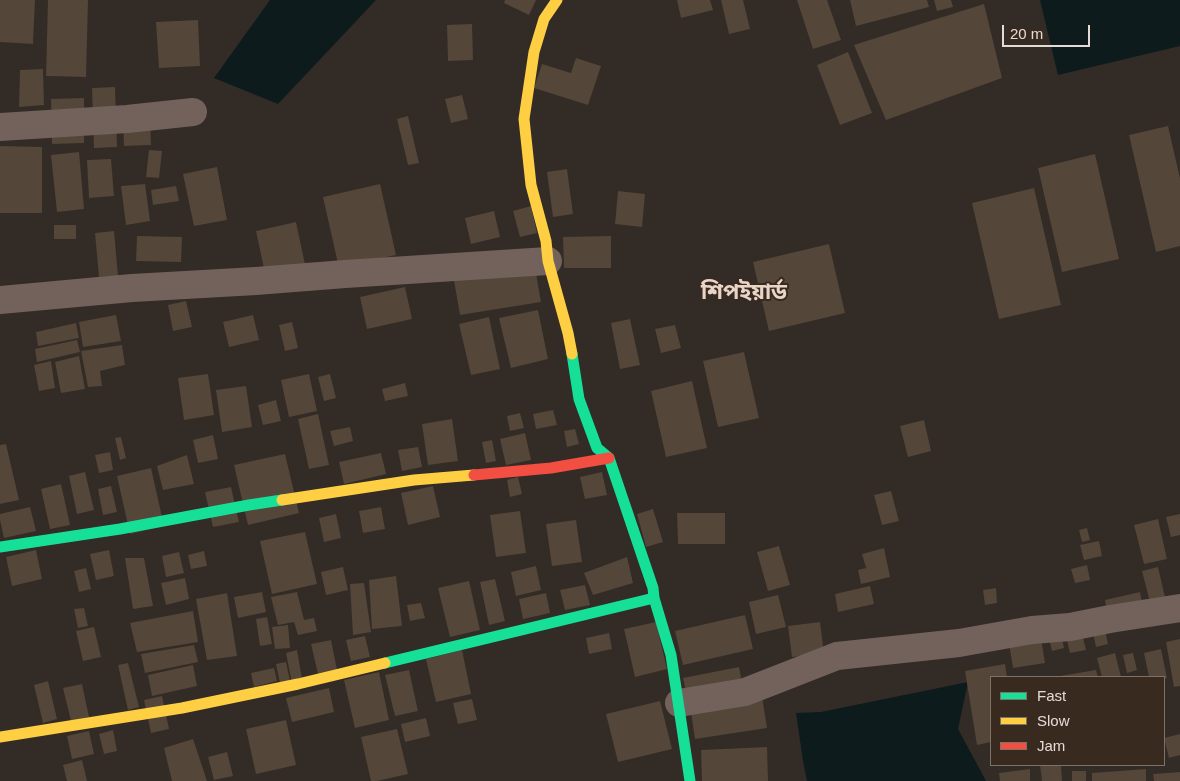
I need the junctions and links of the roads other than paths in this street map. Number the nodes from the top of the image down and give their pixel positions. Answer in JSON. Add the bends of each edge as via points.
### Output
{"nodes":[{"id":1,"x":557,"y":0,"type":"edge"},
{"id":2,"x":192,"y":112,"type":"dead end"},
{"id":3,"x":0,"y":126,"type":"edge"},
{"id":4,"x":548,"y":261,"type":"junction"},
{"id":5,"x":0,"y":300,"type":"edge"},
{"id":6,"x":608,"y":458,"type":"junction"},
{"id":7,"x":0,"y":547,"type":"edge"},
{"id":8,"x":654,"y":598,"type":"junction"},
{"id":9,"x":1180,"y":608,"type":"edge"},
{"id":10,"x":679,"y":703,"type":"junction"},
{"id":11,"x":0,"y":737,"type":"edge"},
{"id":12,"x":690,"y":781,"type":"edge"}],
"edges":[{"from":1,"to":4,"type":"street","via":[[544,19],[534,52],[524,119],[531,184]]},
{"from":2,"to":3,"type":"street"},
{"from":4,"to":5,"type":"street","via":[[132,288]]},
{"from":4,"to":6,"type":"street","via":[[568,333],[579,399],[597,448]]},
{"from":6,"to":7,"type":"street","via":[[551,468],[414,480]]},
{"from":6,"to":8,"type":"street"},
{"from":8,"to":10,"type":"street","via":[[671,654]]},
{"from":8,"to":11,"type":"street","via":[[289,686],[182,708]]},
{"from":9,"to":10,"type":"street","via":[[960,643],[837,656],[745,692]]},
{"from":10,"to":12,"type":"street"}]}
